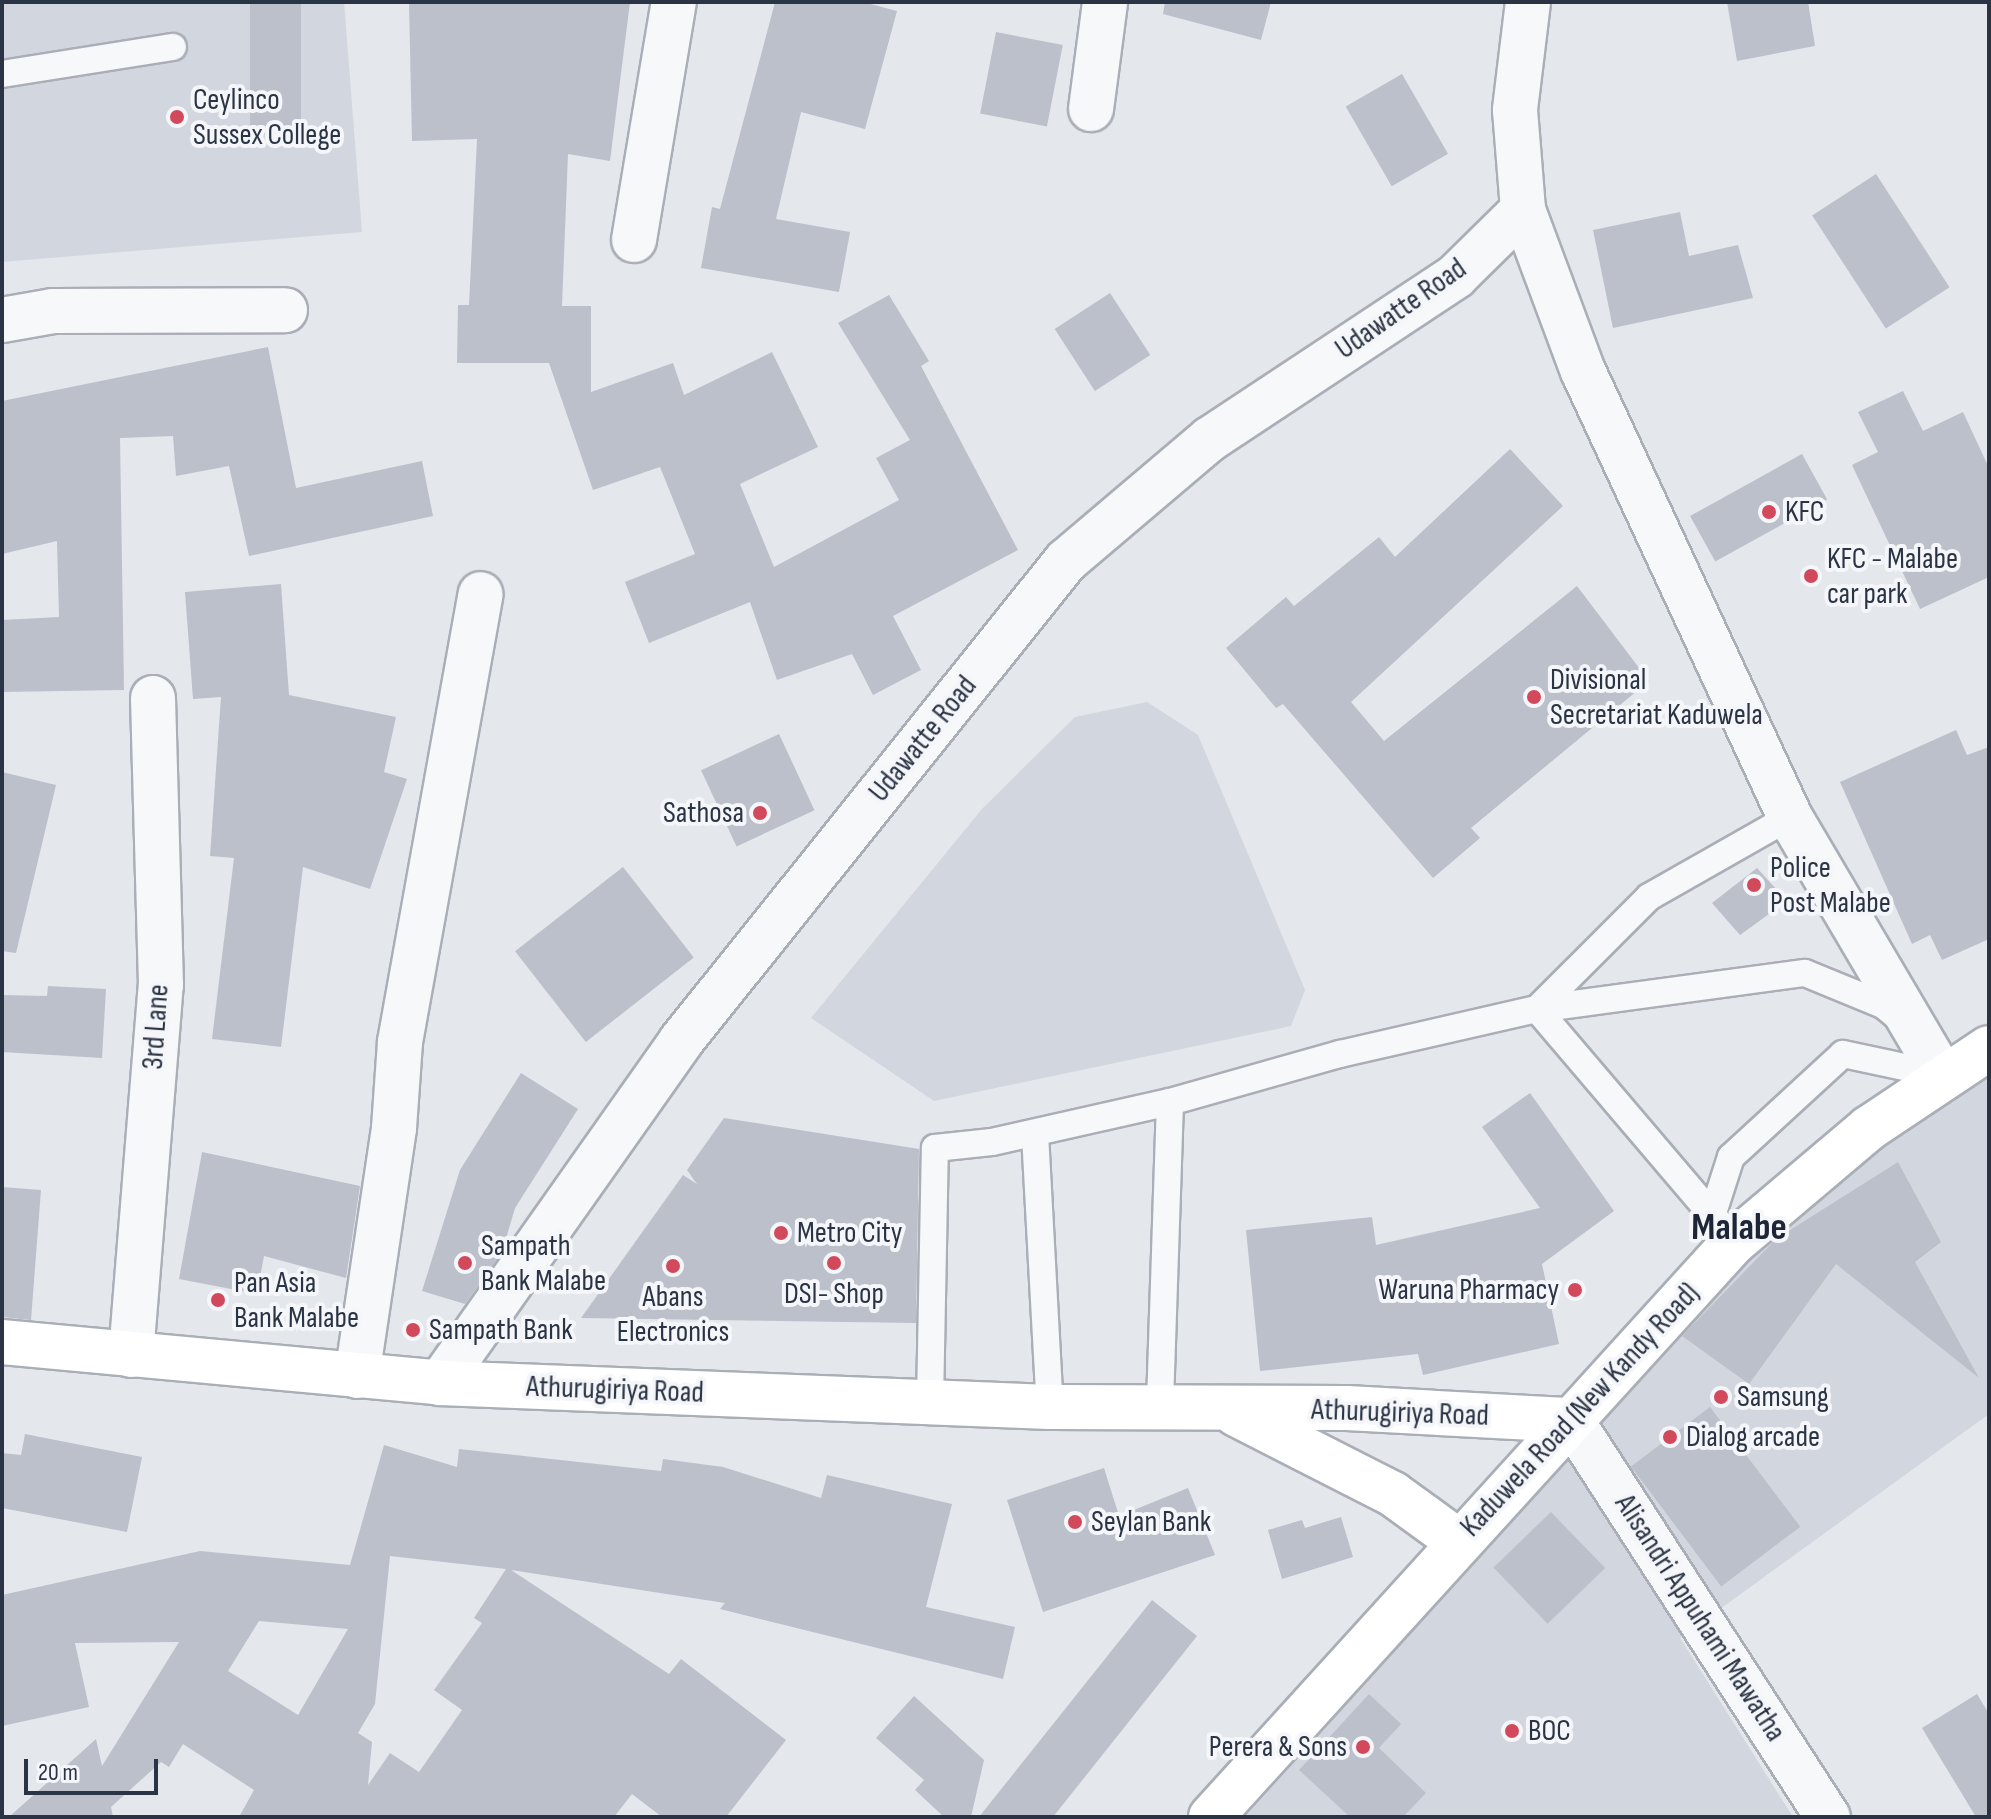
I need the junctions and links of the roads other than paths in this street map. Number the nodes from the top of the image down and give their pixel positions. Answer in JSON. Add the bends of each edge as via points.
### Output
{"nodes":[{"id":1,"x":674,"y":2,"type":"edge"},
{"id":2,"x":1105,"y":2,"type":"edge"},
{"id":3,"x":1528,"y":2,"type":"edge"},
{"id":4,"x":173,"y":47,"type":"dead end"},
{"id":5,"x":2,"y":74,"type":"edge"},
{"id":6,"x":1091,"y":109,"type":"dead end"},
{"id":7,"x":1523,"y":210,"type":"junction"},
{"id":8,"x":634,"y":240,"type":"dead end"},
{"id":9,"x":285,"y":310,"type":"dead end"},
{"id":10,"x":2,"y":320,"type":"edge"},
{"id":11,"x":481,"y":594,"type":"dead end"},
{"id":12,"x":153,"y":698,"type":"dead end"},
{"id":13,"x":1790,"y":817,"type":"junction"},
{"id":14,"x":1537,"y":1009,"type":"junction"},
{"id":15,"x":1920,"y":1035,"type":"junction"},
{"id":16,"x":1989,"y":1048,"type":"edge"},
{"id":17,"x":1942,"y":1075,"type":"junction"},
{"id":18,"x":1170,"y":1102,"type":"junction"},
{"id":19,"x":1035,"y":1134,"type":"junction"},
{"id":20,"x":1723,"y":1228,"type":"junction"},
{"id":21,"x":2,"y":1342,"type":"edge"},
{"id":22,"x":131,"y":1355,"type":"junction"},
{"id":23,"x":357,"y":1376,"type":"junction"},
{"id":24,"x":440,"y":1383,"type":"junction"},
{"id":25,"x":930,"y":1403,"type":"junction"},
{"id":26,"x":1050,"y":1407,"type":"junction"},
{"id":27,"x":1160,"y":1410,"type":"junction"},
{"id":28,"x":1229,"y":1411,"type":"junction"},
{"id":29,"x":1571,"y":1420,"type":"junction"},
{"id":30,"x":1459,"y":1542,"type":"junction"},
{"id":31,"x":1211,"y":1817,"type":"edge"},
{"id":32,"x":1828,"y":1817,"type":"edge"}],
"edges":[{"from":1,"to":8,"type":"street"},
{"from":2,"to":6,"type":"street"},
{"from":3,"to":7,"type":"street","via":[[1515,110]]},
{"from":4,"to":5,"type":"lane"},
{"from":7,"to":13,"type":"street","via":[[1583,371]]},
{"from":7,"to":24,"type":"street","name":"Udawatte Road","via":[[1456,276],[1210,439],[1066,561],[681,1041]]},
{"from":9,"to":10,"type":"street","via":[[53,311]]},
{"from":11,"to":23,"type":"street","via":[[400,1042],[394,1128]]},
{"from":12,"to":22,"type":"street","name":"3rd Lane","via":[[161,985]]},
{"from":13,"to":14,"type":"lane","via":[[1649,897]]},
{"from":13,"to":15,"type":"street"},
{"from":14,"to":15,"type":"lane","via":[[1805,973],[1883,1005]]},
{"from":14,"to":18,"type":"lane","via":[[1340,1054]]},
{"from":14,"to":20,"type":"lane"},
{"from":15,"to":17,"type":"street"},
{"from":16,"to":17,"type":"main road","name":"Kaduwela Road (New Kandy Road)"},
{"from":17,"to":20,"type":"main road","name":"Kaduwela Road (New Kandy Road)"},
{"from":17,"to":20,"type":"lane","via":[[1843,1054],[1731,1157]]},
{"from":18,"to":19,"type":"lane"},
{"from":18,"to":27,"type":"lane"},
{"from":19,"to":25,"type":"lane","via":[[935,1148]]},
{"from":19,"to":26,"type":"lane"},
{"from":20,"to":29,"type":"main road","name":"Kaduwela Road (New Kandy Road)"},
{"from":21,"to":22,"type":"main road","name":"Athurugiriya Road"},
{"from":22,"to":23,"type":"main road","name":"Athurugiriya Road"},
{"from":23,"to":24,"type":"main road","name":"Athurugiriya Road"},
{"from":24,"to":25,"type":"main road","name":"Athurugiriya Road"},
{"from":25,"to":26,"type":"main road","name":"Athurugiriya Road"},
{"from":26,"to":27,"type":"main road","name":"Athurugiriya Road"},
{"from":27,"to":28,"type":"main road","name":"Athurugiriya Road"},
{"from":28,"to":29,"type":"main road","name":"Athurugiriya Road","via":[[1347,1408]]},
{"from":28,"to":30,"type":"main road","name":"Athurugiriya Road","via":[[1393,1494]]},
{"from":29,"to":30,"type":"main road","name":"Kaduwela Road (New Kandy Road)"},
{"from":29,"to":32,"type":"street","name":"Alisandri Appuhami Mawatha"},
{"from":30,"to":31,"type":"main road","name":"Kaduwela Road (New Kandy Road)"}]}
